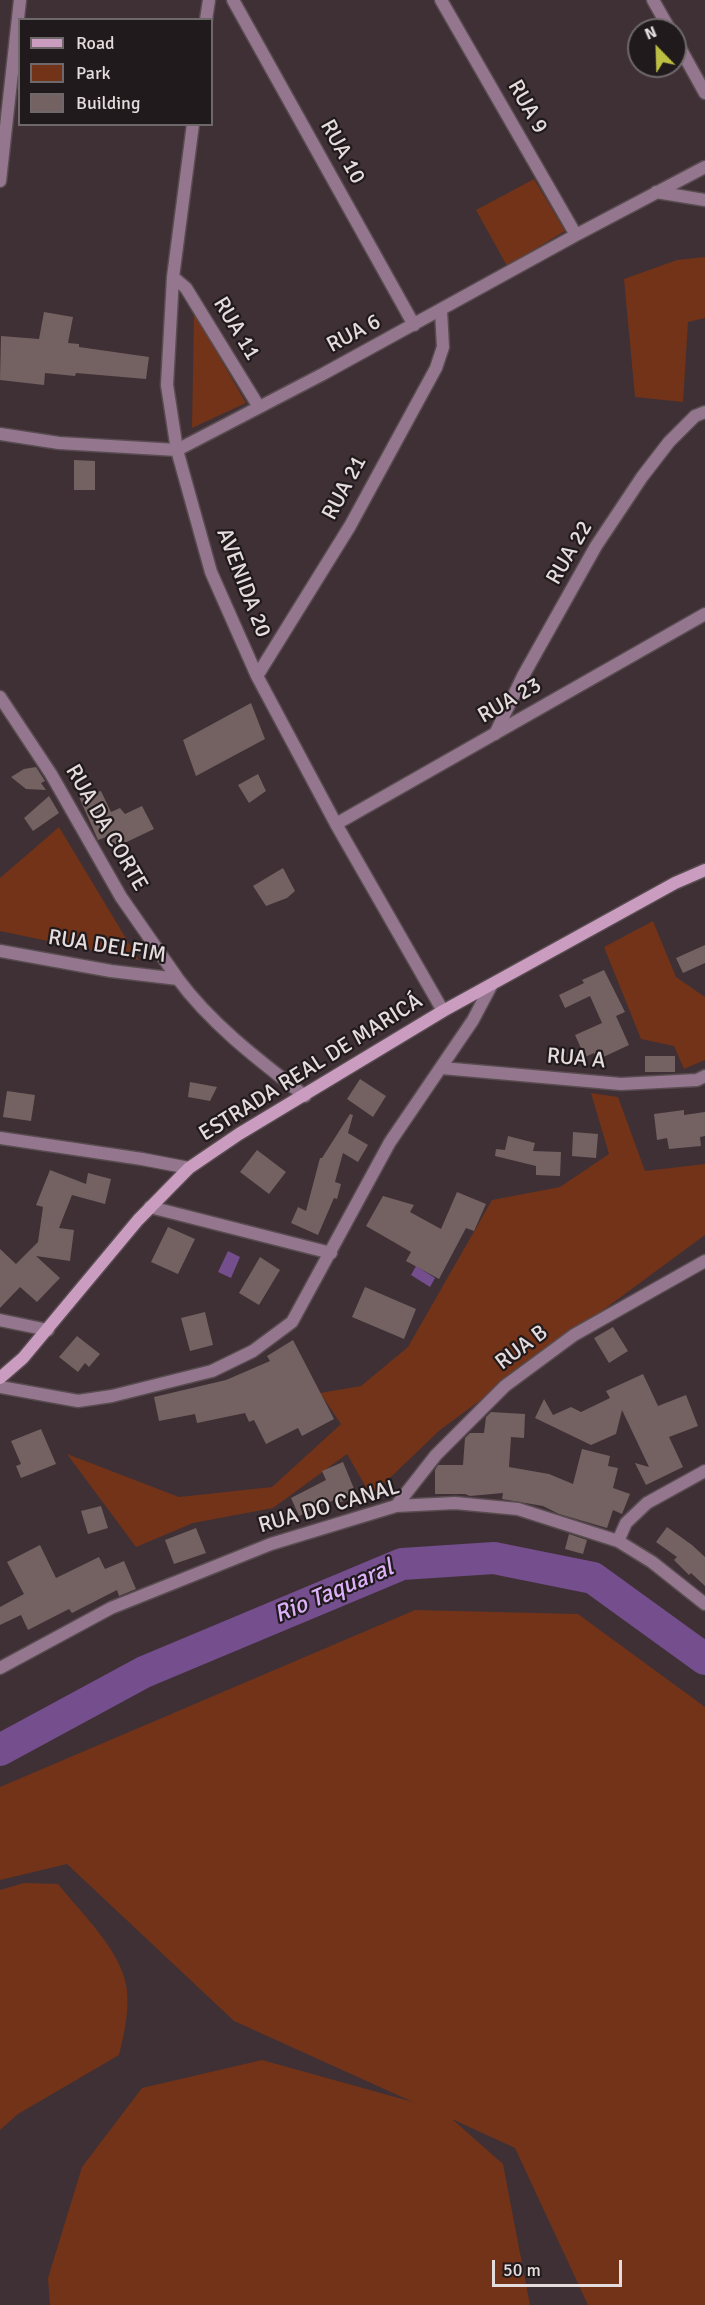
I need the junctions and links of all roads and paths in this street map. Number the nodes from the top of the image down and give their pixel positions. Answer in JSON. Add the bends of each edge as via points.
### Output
{"nodes":[{"id":1,"x":20,"y":0,"type":"edge"},
{"id":2,"x":209,"y":0,"type":"edge"},
{"id":3,"x":233,"y":0,"type":"edge"},
{"id":4,"x":441,"y":0,"type":"edge"},
{"id":5,"x":653,"y":0,"type":"edge"},
{"id":6,"x":18,"y":18,"type":"edge"},
{"id":7,"x":18,"y":18,"type":"edge"},
{"id":8,"x":206,"y":18,"type":"edge"},
{"id":9,"x":663,"y":18,"type":"edge"},
{"id":10,"x":687,"y":61,"type":"edge"},
{"id":11,"x":705,"y":93,"type":"edge"},
{"id":12,"x":193,"y":126,"type":"edge"},
{"id":13,"x":705,"y":167,"type":"edge"},
{"id":14,"x":0,"y":181,"type":"edge"},
{"id":15,"x":656,"y":192,"type":"junction"},
{"id":16,"x":705,"y":200,"type":"edge"},
{"id":17,"x":576,"y":235,"type":"junction"},
{"id":18,"x":173,"y":277,"type":"junction"},
{"id":19,"x":441,"y":311,"type":"junction"},
{"id":20,"x":414,"y":325,"type":"junction"},
{"id":21,"x":259,"y":407,"type":"junction"},
{"id":22,"x":705,"y":412,"type":"edge"},
{"id":23,"x":0,"y":434,"type":"edge"},
{"id":24,"x":177,"y":450,"type":"junction"},
{"id":25,"x":705,"y":614,"type":"edge"},
{"id":26,"x":257,"y":676,"type":"junction"},
{"id":27,"x":0,"y":697,"type":"edge"},
{"id":28,"x":495,"y":734,"type":"junction"},
{"id":29,"x":336,"y":824,"type":"junction"},
{"id":30,"x":705,"y":870,"type":"edge"},
{"id":31,"x":0,"y":951,"type":"edge"},
{"id":32,"x":178,"y":979,"type":"junction"},
{"id":33,"x":491,"y":986,"type":"junction"},
{"id":34,"x":443,"y":1011,"type":"junction"},
{"id":35,"x":442,"y":1068,"type":"junction"},
{"id":36,"x":705,"y":1077,"type":"edge"},
{"id":37,"x":305,"y":1096,"type":"junction"},
{"id":38,"x":0,"y":1138,"type":"edge"},
{"id":39,"x":189,"y":1168,"type":"junction"},
{"id":40,"x":150,"y":1207,"type":"junction"},
{"id":41,"x":331,"y":1253,"type":"junction"},
{"id":42,"x":705,"y":1261,"type":"edge"},
{"id":43,"x":0,"y":1320,"type":"edge"},
{"id":44,"x":48,"y":1330,"type":"junction"},
{"id":45,"x":0,"y":1378,"type":"edge"},
{"id":46,"x":0,"y":1388,"type":"edge"},
{"id":47,"x":705,"y":1472,"type":"edge"},
{"id":48,"x":396,"y":1506,"type":"junction"},
{"id":49,"x":618,"y":1541,"type":"junction"},
{"id":50,"x":705,"y":1604,"type":"edge"},
{"id":51,"x":0,"y":1668,"type":"edge"}],
"edges":[{"from":1,"to":7,"type":"street"},
{"from":2,"to":8,"type":"street"},
{"from":3,"to":20,"type":"street","name":"RUA 10"},
{"from":4,"to":17,"type":"street","name":"RUA 9"},
{"from":5,"to":9,"type":"street"},
{"from":6,"to":14,"type":"street"},
{"from":10,"to":11,"type":"street"},
{"from":12,"to":18,"type":"street","name":"AVENIDA 20"},
{"from":13,"to":15,"type":"street","name":"RUA 6"},
{"from":15,"to":16,"type":"street"},
{"from":15,"to":17,"type":"street","name":"RUA 6"},
{"from":17,"to":19,"type":"street","name":"RUA 6"},
{"from":18,"to":21,"type":"street","name":"RUA 11","via":[[186,288]]},
{"from":18,"to":24,"type":"street","name":"AVENIDA 20","via":[[167,385]]},
{"from":19,"to":20,"type":"street","name":"RUA 6"},
{"from":19,"to":26,"type":"street","name":"RUA 21","via":[[443,347],[436,368],[350,526]]},
{"from":20,"to":21,"type":"street","name":"RUA 6"},
{"from":21,"to":24,"type":"street","name":"RUA 6"},
{"from":22,"to":28,"type":"street","name":"RUA 22","via":[[695,416],[669,442],[596,546]]},
{"from":23,"to":24,"type":"street","via":[[59,443]]},
{"from":24,"to":26,"type":"street","name":"AVENIDA 20","via":[[211,572]]},
{"from":25,"to":28,"type":"street","name":"RUA 23"},
{"from":26,"to":29,"type":"street","name":"AVENIDA 20"},
{"from":27,"to":32,"type":"street","name":"RUA DA CORTE","via":[[51,774],[121,897]]},
{"from":28,"to":29,"type":"street","name":"RUA 23"},
{"from":29,"to":34,"type":"street","name":"AVENIDA 20"},
{"from":30,"to":33,"type":"main road","name":"ESTRADA REAL DE MARICÁ"},
{"from":31,"to":32,"type":"street","name":"RUA DELFIM"},
{"from":32,"to":37,"type":"street","name":"RUA DELFIM","via":[[194,1001]]},
{"from":33,"to":34,"type":"main road","name":"ESTRADA REAL DE MARICÁ"},
{"from":33,"to":35,"type":"street"},
{"from":34,"to":37,"type":"main road","name":"ESTRADA REAL DE MARICÁ"},
{"from":35,"to":36,"type":"street","name":"RUA A","via":[[621,1084]]},
{"from":35,"to":41,"type":"street","via":[[390,1142]]},
{"from":37,"to":39,"type":"main road","name":"ESTRADA REAL DE MARICÁ"},
{"from":38,"to":39,"type":"street"},
{"from":39,"to":40,"type":"main road","name":"ESTRADA REAL DE MARICÁ"},
{"from":40,"to":41,"type":"street"},
{"from":40,"to":44,"type":"main road","name":"ESTRADA REAL DE MARICÁ"},
{"from":41,"to":46,"type":"street","via":[[292,1322],[253,1352],[212,1371],[78,1401]]},
{"from":42,"to":48,"type":"street","name":"RUA B","via":[[573,1335],[505,1386],[436,1455]]},
{"from":43,"to":44,"type":"street"},
{"from":44,"to":45,"type":"main road","name":"ESTRADA REAL DE MARICÁ"},
{"from":47,"to":49,"type":"street","via":[[647,1503],[626,1522]]},
{"from":48,"to":49,"type":"street","name":"RUA DO CANAL","via":[[455,1503],[518,1509]]},
{"from":48,"to":51,"type":"street","name":"RUA DO CANAL","via":[[271,1544],[111,1608]]},
{"from":49,"to":50,"type":"street","name":"RUA DO CANAL"}]}
